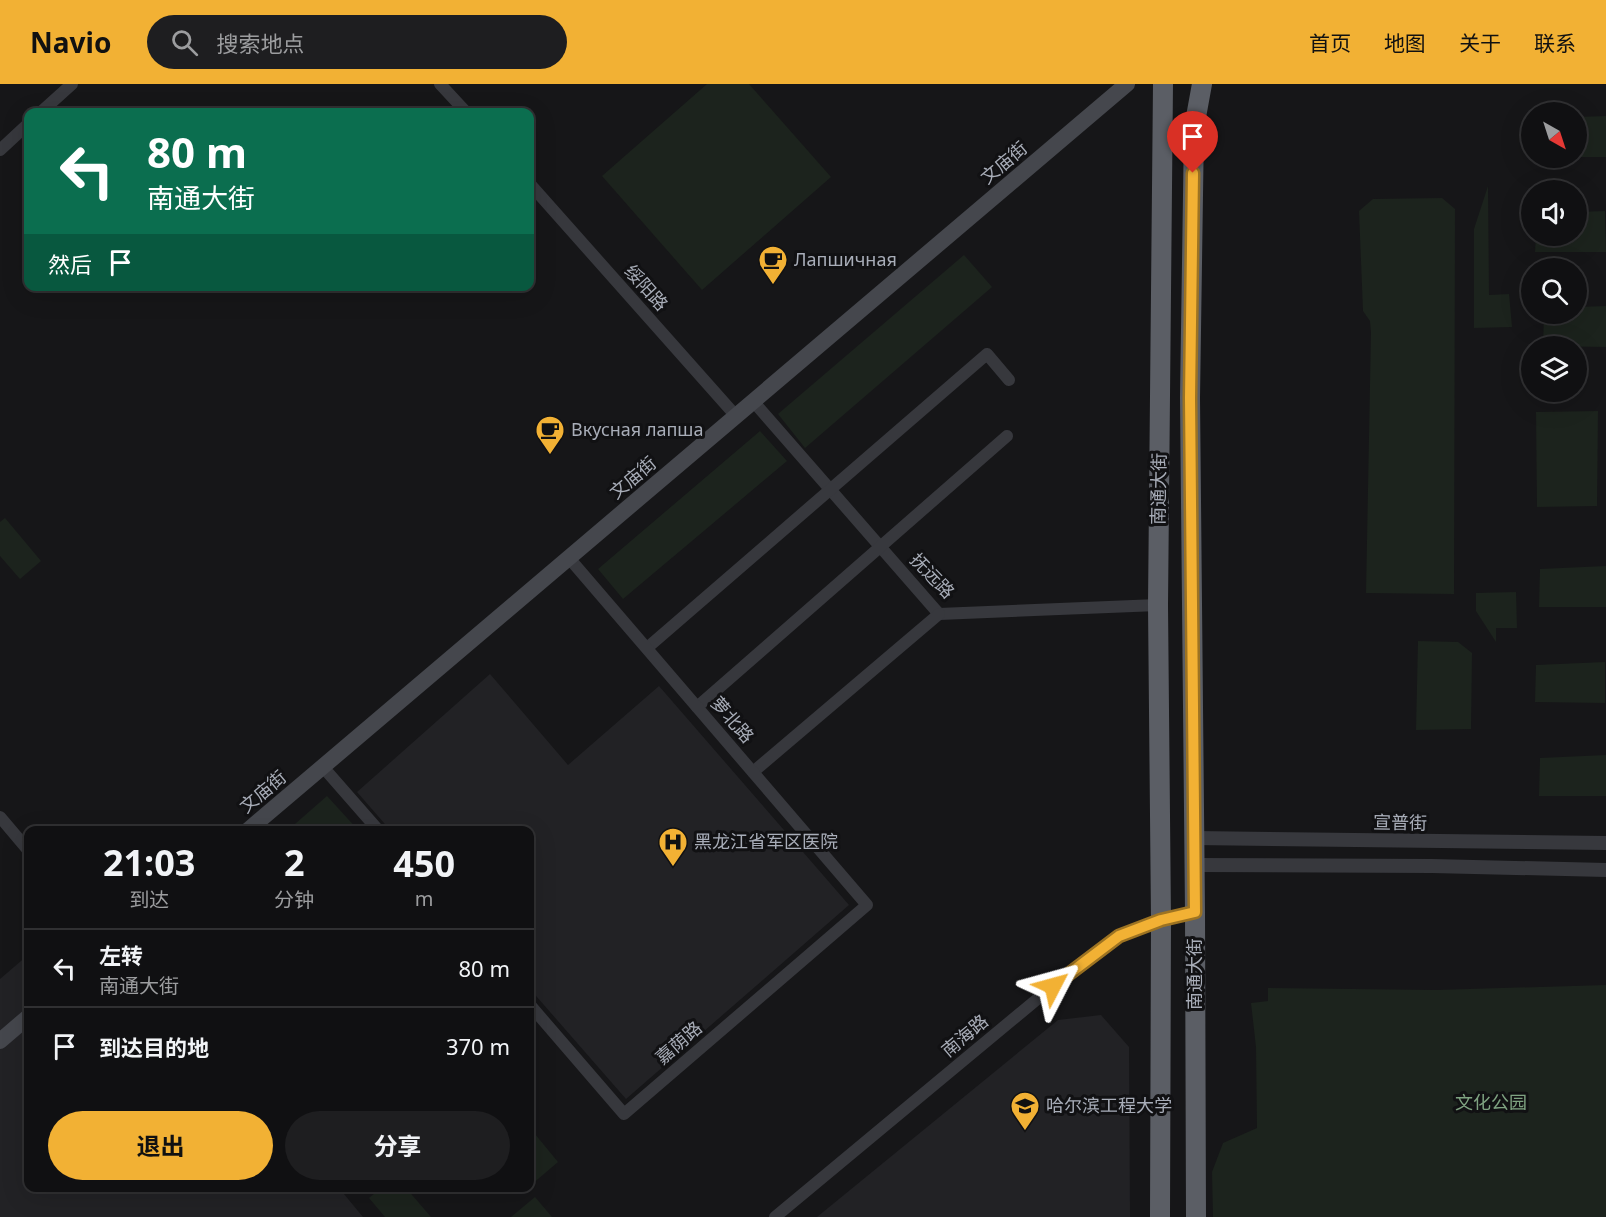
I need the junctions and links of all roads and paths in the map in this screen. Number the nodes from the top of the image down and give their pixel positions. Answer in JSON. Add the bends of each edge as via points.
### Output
{"nodes":[{"id":1,"x":72,"y":84,"type":"edge"},
{"id":2,"x":440,"y":84,"type":"edge"},
{"id":3,"x":1127,"y":84,"type":"edge"},
{"id":4,"x":1163,"y":84,"type":"edge"},
{"id":5,"x":1202,"y":84,"type":"edge"},
{"id":6,"x":45,"y":108,"type":"edge"},
{"id":7,"x":462,"y":108,"type":"edge"},
{"id":8,"x":24,"y":128,"type":"edge"},
{"id":9,"x":0,"y":150,"type":"edge"},
{"id":10,"x":534,"y":189,"type":"edge"},
{"id":11,"x":1009,"y":381,"type":"dead end"},
{"id":12,"x":753,"y":402,"type":"junction"},
{"id":13,"x":736,"y":416,"type":"junction"},
{"id":14,"x":1007,"y":436,"type":"dead end"},
{"id":15,"x":831,"y":490,"type":"junction"},
{"id":16,"x":881,"y":547,"type":"junction"},
{"id":17,"x":569,"y":558,"type":"junction"},
{"id":18,"x":1158,"y":605,"type":"junction"},
{"id":19,"x":939,"y":614,"type":"junction"},
{"id":20,"x":646,"y":648,"type":"junction"},
{"id":21,"x":697,"y":707,"type":"junction"},
{"id":22,"x":323,"y":767,"type":"junction"},
{"id":23,"x":753,"y":772,"type":"junction"},
{"id":24,"x":0,"y":817,"type":"edge"},
{"id":25,"x":253,"y":826,"type":"edge"},
{"id":26,"x":375,"y":826,"type":"edge"},
{"id":27,"x":1194,"y":838,"type":"junction"},
{"id":28,"x":1606,"y":843,"type":"edge"},
{"id":29,"x":24,"y":845,"type":"edge"},
{"id":30,"x":1195,"y":865,"type":"junction"},
{"id":31,"x":1606,"y":870,"type":"edge"},
{"id":32,"x":867,"y":905,"type":"joint"},
{"id":33,"x":1195,"y":912,"type":"junction"},
{"id":34,"x":1161,"y":920,"type":"junction"},
{"id":35,"x":534,"y":1010,"type":"edge"},
{"id":36,"x":24,"y":1020,"type":"edge"},
{"id":37,"x":0,"y":1041,"type":"edge"},
{"id":38,"x":775,"y":1217,"type":"edge"},
{"id":39,"x":1160,"y":1217,"type":"edge"},
{"id":40,"x":1196,"y":1217,"type":"edge"}],
"edges":[{"from":1,"to":6,"type":"street"},
{"from":2,"to":7,"type":"street"},
{"from":3,"to":12,"type":"main road","name":"文庙街"},
{"from":4,"to":18,"type":"highway","name":"南通大街"},
{"from":5,"to":27,"type":"highway","name":"南通大街","via":[[1194,128],[1190,398]]},
{"from":8,"to":9,"type":"street"},
{"from":10,"to":13,"type":"street","name":"绥阳路"},
{"from":11,"to":15,"type":"street","via":[[987,354]]},
{"from":12,"to":13,"type":"main road","name":"文庙街"},
{"from":12,"to":15,"type":"street","name":"抚远路"},
{"from":13,"to":17,"type":"main road","name":"文庙街"},
{"from":14,"to":16,"type":"street"},
{"from":15,"to":16,"type":"street","name":"抚远路"},
{"from":15,"to":20,"type":"street"},
{"from":16,"to":19,"type":"street","name":"抚远路"},
{"from":16,"to":21,"type":"street"},
{"from":17,"to":20,"type":"street","name":"萝北路"},
{"from":17,"to":22,"type":"main road","name":"文庙街"},
{"from":18,"to":19,"type":"street","name":"抚远路"},
{"from":18,"to":34,"type":"highway","name":"南通大街"},
{"from":19,"to":23,"type":"street"},
{"from":20,"to":21,"type":"street","name":"萝北路"},
{"from":21,"to":23,"type":"street","name":"萝北路"},
{"from":22,"to":25,"type":"main road","name":"文庙街"},
{"from":22,"to":26,"type":"street"},
{"from":23,"to":32,"type":"street","name":"萝北路"},
{"from":24,"to":29,"type":"street"},
{"from":27,"to":28,"type":"street","name":"宣普街"},
{"from":27,"to":30,"type":"highway","name":"南通大街"},
{"from":30,"to":31,"type":"street"},
{"from":30,"to":33,"type":"highway","name":"南通大街"},
{"from":32,"to":35,"type":"street","name":"嘉荫路","via":[[624,1114]]},
{"from":33,"to":34,"type":"street","name":"南海路"},
{"from":33,"to":40,"type":"highway","name":"南通大街"},
{"from":34,"to":38,"type":"street","name":"南海路","via":[[1119,936],[1071,971]]},
{"from":34,"to":39,"type":"highway","name":"南通大街"},
{"from":36,"to":37,"type":"main road"}]}
